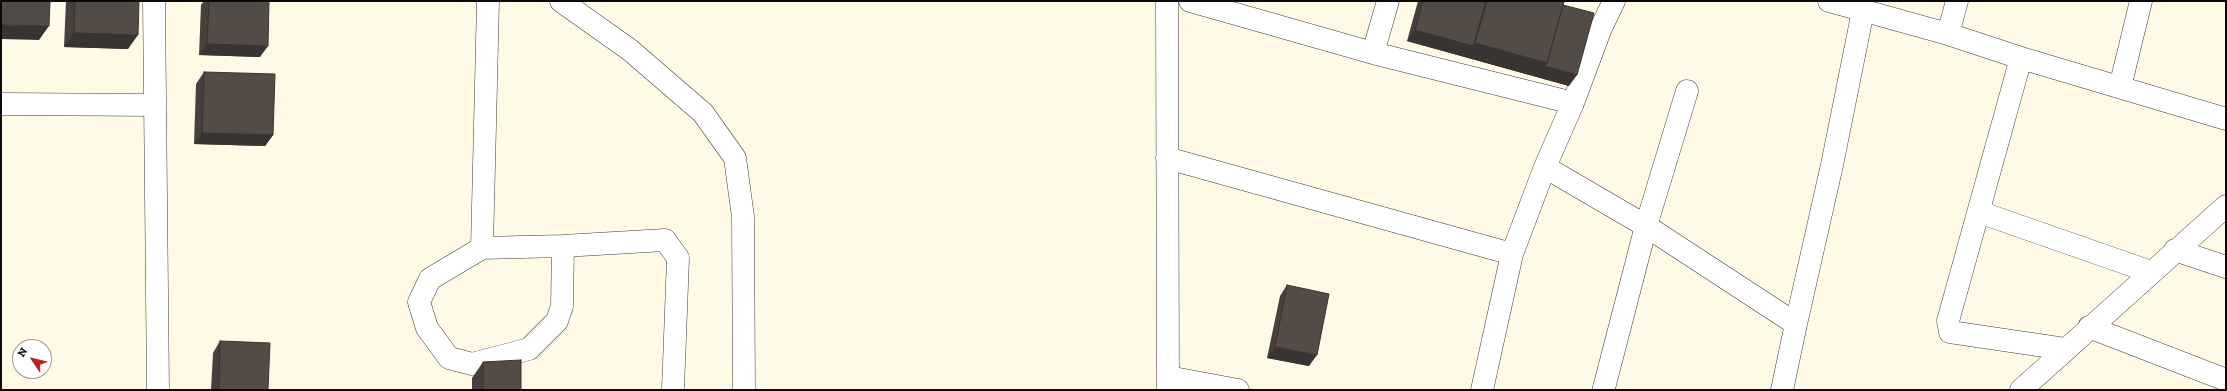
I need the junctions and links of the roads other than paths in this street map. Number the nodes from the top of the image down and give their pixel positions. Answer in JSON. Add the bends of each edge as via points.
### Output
{"nodes":[{"id":1,"x":154,"y":1,"type":"edge"},
{"id":2,"x":488,"y":1,"type":"edge"},
{"id":3,"x":561,"y":1,"type":"edge"},
{"id":4,"x":1167,"y":1,"type":"edge"},
{"id":5,"x":1190,"y":1,"type":"edge"},
{"id":6,"x":1388,"y":1,"type":"edge"},
{"id":7,"x":1614,"y":1,"type":"edge"},
{"id":8,"x":1829,"y":1,"type":"edge"},
{"id":9,"x":1957,"y":1,"type":"edge"},
{"id":10,"x":2141,"y":1,"type":"edge"},
{"id":11,"x":1863,"y":11,"type":"junction"},
{"id":12,"x":1948,"y":34,"type":"junction"},
{"id":13,"x":1373,"y":53,"type":"junction"},
{"id":14,"x":2021,"y":58,"type":"junction"},
{"id":15,"x":2120,"y":87,"type":"junction"},
{"id":16,"x":1687,"y":91,"type":"dead end"},
{"id":17,"x":1573,"y":103,"type":"junction"},
{"id":18,"x":1,"y":104,"type":"edge"},
{"id":19,"x":155,"y":105,"type":"junction"},
{"id":20,"x":2226,"y":119,"type":"edge"},
{"id":21,"x":1167,"y":158,"type":"junction"},
{"id":22,"x":1545,"y":167,"type":"junction"},
{"id":23,"x":2226,"y":206,"type":"edge"},
{"id":24,"x":1979,"y":212,"type":"junction"},
{"id":25,"x":1646,"y":226,"type":"junction"},
{"id":26,"x":563,"y":246,"type":"junction"},
{"id":27,"x":482,"y":248,"type":"junction"},
{"id":28,"x":2175,"y":250,"type":"junction"},
{"id":29,"x":1512,"y":254,"type":"junction"},
{"id":30,"x":2226,"y":267,"type":"edge"},
{"id":31,"x":2151,"y":272,"type":"junction"},
{"id":32,"x":1796,"y":324,"type":"junction"},
{"id":33,"x":2089,"y":327,"type":"junction"},
{"id":34,"x":2065,"y":349,"type":"junction"},
{"id":35,"x":2226,"y":380,"type":"edge"},
{"id":36,"x":1168,"y":384,"type":"edge"},
{"id":37,"x":1604,"y":388,"type":"dead end"},
{"id":38,"x":158,"y":390,"type":"edge"},
{"id":39,"x":672,"y":390,"type":"edge"},
{"id":40,"x":744,"y":390,"type":"edge"},
{"id":41,"x":1238,"y":390,"type":"edge"},
{"id":42,"x":1482,"y":390,"type":"edge"},
{"id":43,"x":1782,"y":390,"type":"edge"},
{"id":44,"x":2021,"y":390,"type":"edge"}],
"edges":[{"from":1,"to":19,"type":"street"},
{"from":2,"to":27,"type":"street"},
{"from":3,"to":40,"type":"street","via":[[630,50],[703,113],[734,158],[743,217]]},
{"from":4,"to":21,"type":"street"},
{"from":5,"to":13,"type":"street"},
{"from":6,"to":13,"type":"street"},
{"from":7,"to":17,"type":"street"},
{"from":8,"to":11,"type":"street"},
{"from":9,"to":12,"type":"street"},
{"from":10,"to":15,"type":"street"},
{"from":11,"to":12,"type":"street"},
{"from":11,"to":32,"type":"street"},
{"from":12,"to":14,"type":"street"},
{"from":13,"to":17,"type":"street"},
{"from":14,"to":15,"type":"street"},
{"from":14,"to":24,"type":"street"},
{"from":15,"to":20,"type":"street"},
{"from":16,"to":25,"type":"street"},
{"from":17,"to":22,"type":"street"},
{"from":18,"to":19,"type":"street"},
{"from":19,"to":38,"type":"street"},
{"from":21,"to":29,"type":"street"},
{"from":21,"to":36,"type":"street"},
{"from":22,"to":25,"type":"street"},
{"from":22,"to":29,"type":"street"},
{"from":23,"to":28,"type":"street"},
{"from":24,"to":31,"type":"street"},
{"from":24,"to":34,"type":"street","via":[[1948,321],[1950,332]]},
{"from":25,"to":32,"type":"street"},
{"from":25,"to":37,"type":"street"},
{"from":26,"to":27,"type":"street"},
{"from":26,"to":27,"type":"street","via":[[562,306],[557,321],[529,349],[472,364],[449,358],[427,328],[419,302],[430,279]]},
{"from":26,"to":39,"type":"street","via":[[665,240],[678,258]]},
{"from":28,"to":30,"type":"street"},
{"from":28,"to":31,"type":"street"},
{"from":29,"to":42,"type":"street"},
{"from":31,"to":33,"type":"street"},
{"from":32,"to":43,"type":"street"},
{"from":33,"to":34,"type":"street"},
{"from":33,"to":35,"type":"street"},
{"from":34,"to":44,"type":"street"},
{"from":36,"to":41,"type":"street"}]}
